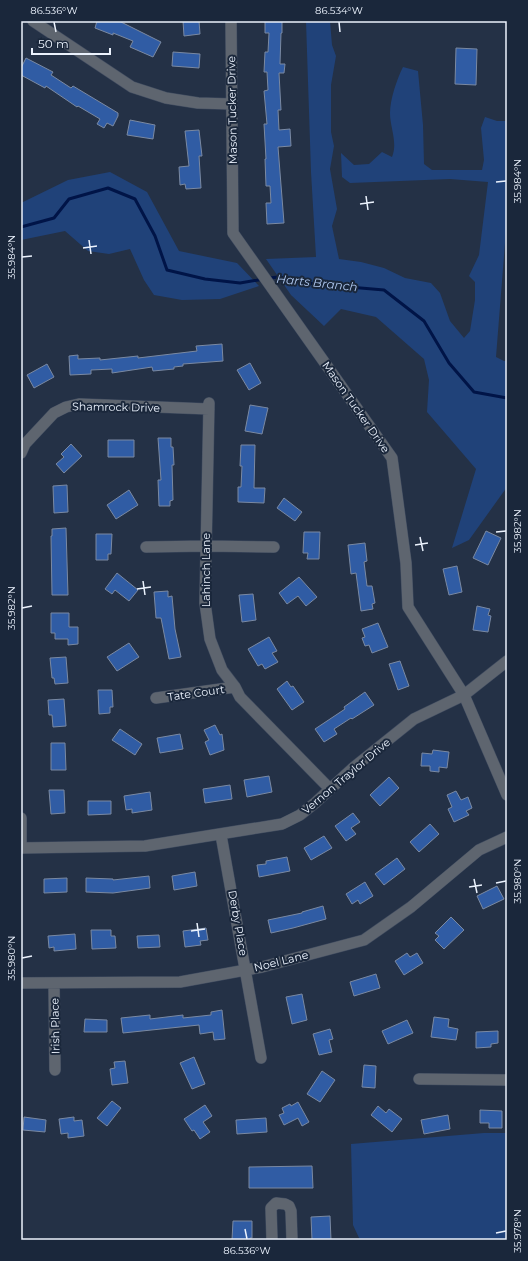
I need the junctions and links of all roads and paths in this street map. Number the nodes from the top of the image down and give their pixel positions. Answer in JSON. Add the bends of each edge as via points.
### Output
{"nodes":[{"id":1,"x":33,"y":21,"type":"edge"},
{"id":2,"x":231,"y":21,"type":"edge"},
{"id":3,"x":232,"y":104,"type":"junction"},
{"id":4,"x":209,"y":406,"type":"joint"},
{"id":5,"x":21,"y":453,"type":"edge"},
{"id":6,"x":206,"y":546,"type":"junction"},
{"id":7,"x":146,"y":547,"type":"dead end"},
{"id":8,"x":274,"y":548,"type":"dead end"},
{"id":9,"x":507,"y":661,"type":"edge"},
{"id":10,"x":235,"y":687,"type":"junction"},
{"id":11,"x":464,"y":695,"type":"junction"},
{"id":12,"x":156,"y":698,"type":"dead end"},
{"id":13,"x":330,"y":789,"type":"junction"},
{"id":14,"x":507,"y":795,"type":"edge"},
{"id":15,"x":21,"y":818,"type":"edge"},
{"id":16,"x":221,"y":835,"type":"junction"},
{"id":17,"x":507,"y":837,"type":"edge"},
{"id":18,"x":21,"y":848,"type":"edge"},
{"id":19,"x":246,"y":970,"type":"junction"},
{"id":20,"x":54,"y":983,"type":"junction"},
{"id":21,"x":21,"y":984,"type":"edge"},
{"id":22,"x":261,"y":1058,"type":"dead end"},
{"id":23,"x":55,"y":1070,"type":"dead end"},
{"id":24,"x":419,"y":1079,"type":"dead end"},
{"id":25,"x":507,"y":1080,"type":"edge"},
{"id":26,"x":272,"y":1240,"type":"edge"},
{"id":27,"x":292,"y":1240,"type":"edge"}],
"edges":[{"from":1,"to":3,"type":"street","via":[[132,87],[166,98],[198,103]]},
{"from":2,"to":3,"type":"street","name":"Mason Tucker Drive"},
{"from":3,"to":11,"type":"street","name":"Mason Tucker Drive","via":[[233,233],[392,458],[406,563],[408,607]]},
{"from":4,"to":5,"type":"street","name":"Shamrock Drive","via":[[66,406],[54,413],[24,444]]},
{"from":4,"to":6,"type":"street","name":"Lahinch Lane"},
{"from":6,"to":7,"type":"street"},
{"from":6,"to":8,"type":"street"},
{"from":6,"to":10,"type":"street","name":"Lahinch Lane","via":[[205,603],[210,639],[222,670]]},
{"from":9,"to":11,"type":"street","name":"Vernon Traylor Drive"},
{"from":10,"to":12,"type":"street","name":"Tate Court"},
{"from":10,"to":13,"type":"street","name":"Lahinch Lane","via":[[240,697]]},
{"from":11,"to":13,"type":"street","name":"Vernon Traylor Drive","via":[[414,719]]},
{"from":11,"to":14,"type":"street","name":"Mason Tucker Drive"},
{"from":13,"to":16,"type":"street","name":"Vernon Traylor Drive","via":[[300,815],[282,824]]},
{"from":15,"to":18,"type":"street"},
{"from":16,"to":18,"type":"street","name":"Vernon Traylor Drive","via":[[145,846]]},
{"from":16,"to":19,"type":"street","name":"Derby Place"},
{"from":17,"to":19,"type":"street","name":"Noel Lane","via":[[479,850],[412,907],[364,940]]},
{"from":19,"to":20,"type":"street","name":"Noel Lane","via":[[180,982]]},
{"from":19,"to":22,"type":"street","name":"Derby Place"},
{"from":20,"to":21,"type":"street","name":"Noel Lane"},
{"from":20,"to":23,"type":"street","name":"Irish Place"},
{"from":24,"to":25,"type":"street"},
{"from":26,"to":27,"type":"street","via":[[271,1208],[276,1203],[281,1203],[289,1206],[291,1211]]}]}
